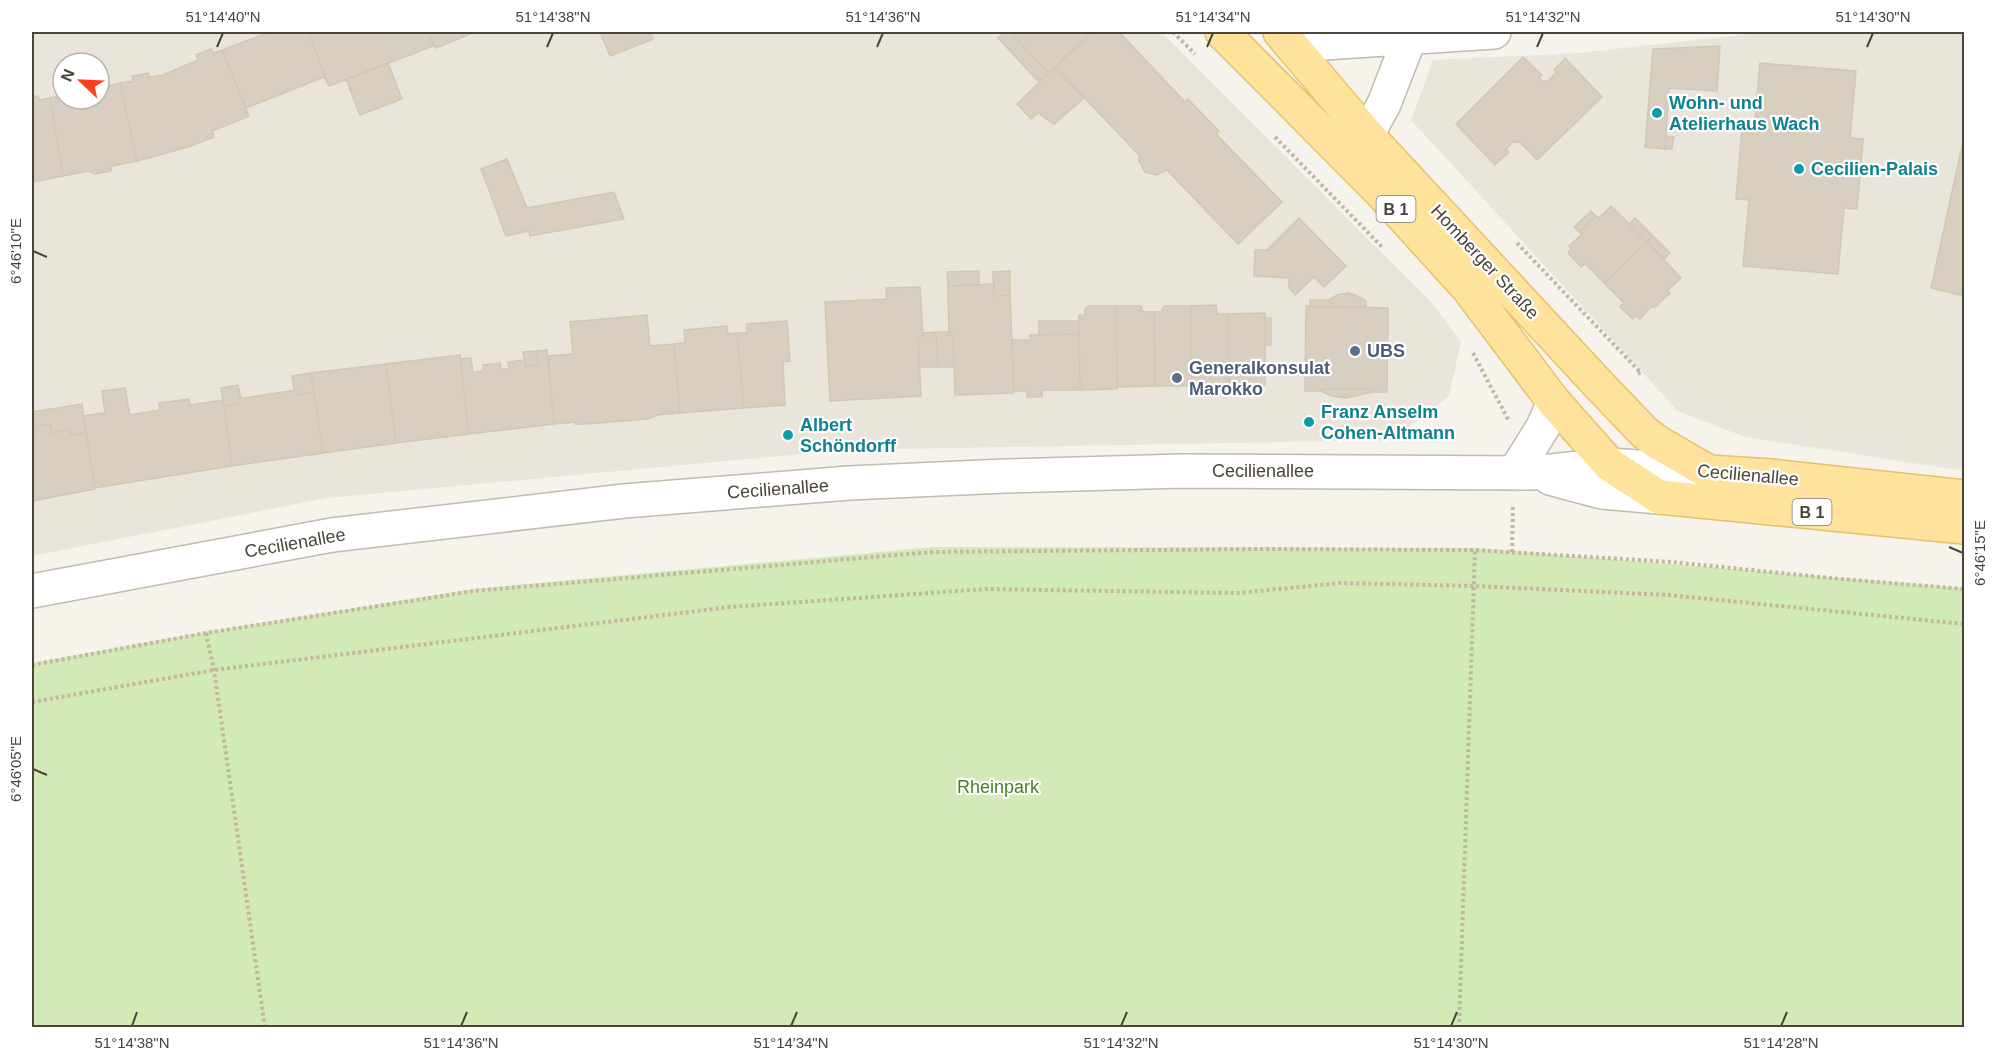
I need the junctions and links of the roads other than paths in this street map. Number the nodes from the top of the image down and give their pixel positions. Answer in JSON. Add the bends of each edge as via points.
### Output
{"nodes":[{"id":1,"x":1222,"y":32,"type":"edge"},
{"id":2,"x":1494,"y":32,"type":"edge"},
{"id":3,"x":1410,"y":37,"type":"junction"},
{"id":4,"x":1286,"y":38,"type":"edge"},
{"id":5,"x":1367,"y":135,"type":"junction"},
{"id":6,"x":1554,"y":402,"type":"junction"},
{"id":7,"x":1610,"y":465,"type":"junction"},
{"id":8,"x":1523,"y":472,"type":"junction"},
{"id":9,"x":1709,"y":472,"type":"junction"},
{"id":10,"x":1659,"y":497,"type":"junction"},
{"id":11,"x":1965,"y":497,"type":"edge"},
{"id":12,"x":1965,"y":527,"type":"edge"},
{"id":13,"x":32,"y":591,"type":"edge"}],
"edges":[{"from":1,"to":6,"type":"main road","name":"Homberger Straße","number":"B 1","via":[[1379,190],[1468,288]]},
{"from":2,"to":3,"type":"street"},
{"from":3,"to":4,"type":"street"},
{"from":3,"to":5,"type":"street","via":[[1384,104]]},
{"from":4,"to":5,"type":"main road","name":"Homberger Straße","number":"B 1"},
{"from":5,"to":9,"type":"main road","name":"Homberger Straße","number":"B 1","via":[[1644,432]]},
{"from":6,"to":7,"type":"main road","number":"B 1"},
{"from":6,"to":8,"type":"street"},
{"from":7,"to":8,"type":"street","name":"Cecilienallee"},
{"from":7,"to":9,"type":"street","name":"Cecilienallee"},
{"from":7,"to":10,"type":"main road","number":"B 1"},
{"from":8,"to":10,"type":"street","name":"Cecilienallee","via":[[1602,492]]},
{"from":8,"to":13,"type":"street","name":"Cecilienallee","via":[[1182,471],[1005,476],[660,498],[332,535]]},
{"from":9,"to":11,"type":"main road","name":"Cecilienallee","number":"B 1"},
{"from":10,"to":12,"type":"main road","name":"Cecilienallee","number":"B 1"}]}
